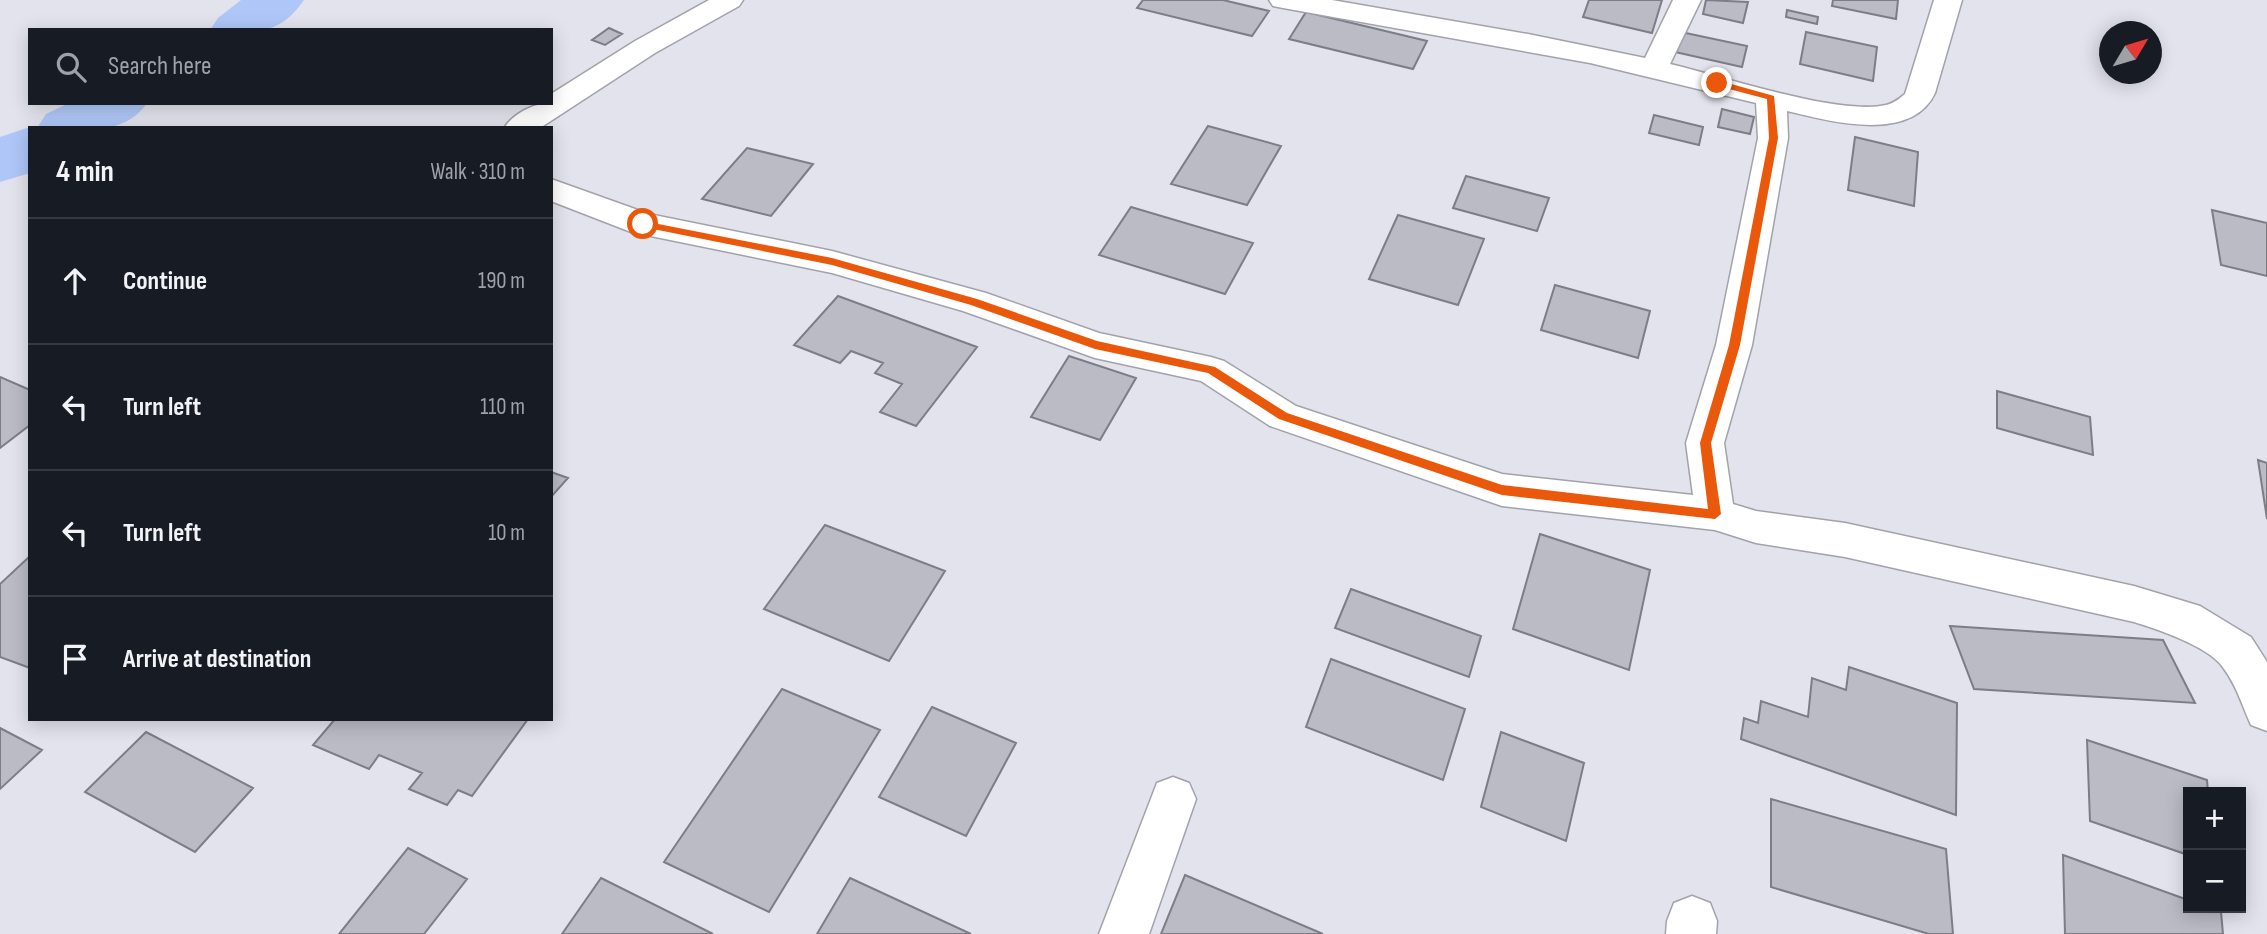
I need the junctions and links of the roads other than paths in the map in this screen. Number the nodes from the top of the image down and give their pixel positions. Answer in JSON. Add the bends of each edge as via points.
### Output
{"nodes":[{"id":1,"x":729,"y":0,"type":"edge"},
{"id":2,"x":1283,"y":0,"type":"edge"},
{"id":3,"x":1687,"y":0,"type":"edge"},
{"id":4,"x":1948,"y":0,"type":"edge"},
{"id":5,"x":1442,"y":13,"type":"edge"},
{"id":6,"x":1653,"y":70,"type":"junction"},
{"id":7,"x":1771,"y":98,"type":"junction"},
{"id":8,"x":522,"y":126,"type":"edge"},
{"id":9,"x":553,"y":190,"type":"edge"},
{"id":10,"x":1715,"y":514,"type":"junction"},
{"id":11,"x":2267,"y":711,"type":"edge"},
{"id":12,"x":1173,"y":799,"type":"dead end"},
{"id":13,"x":1125,"y":934,"type":"edge"}],
"edges":[{"from":1,"to":8,"type":"street","via":[[645,47]]},
{"from":2,"to":5,"type":"street"},
{"from":3,"to":6,"type":"street"},
{"from":4,"to":7,"type":"street","via":[[1917,98],[1892,116],[1843,113]]},
{"from":5,"to":6,"type":"street"},
{"from":6,"to":7,"type":"street"},
{"from":7,"to":10,"type":"street","via":[[1773,138],[1734,345],[1706,443]]},
{"from":9,"to":10,"type":"street","via":[[643,224],[832,262],[974,302],[1095,345],[1211,370],[1283,416],[1502,490]]},
{"from":10,"to":11,"type":"street","via":[[1756,527],[1845,540],[2185,619],[2236,650],[2261,691]]},
{"from":12,"to":13,"type":"street"}]}
